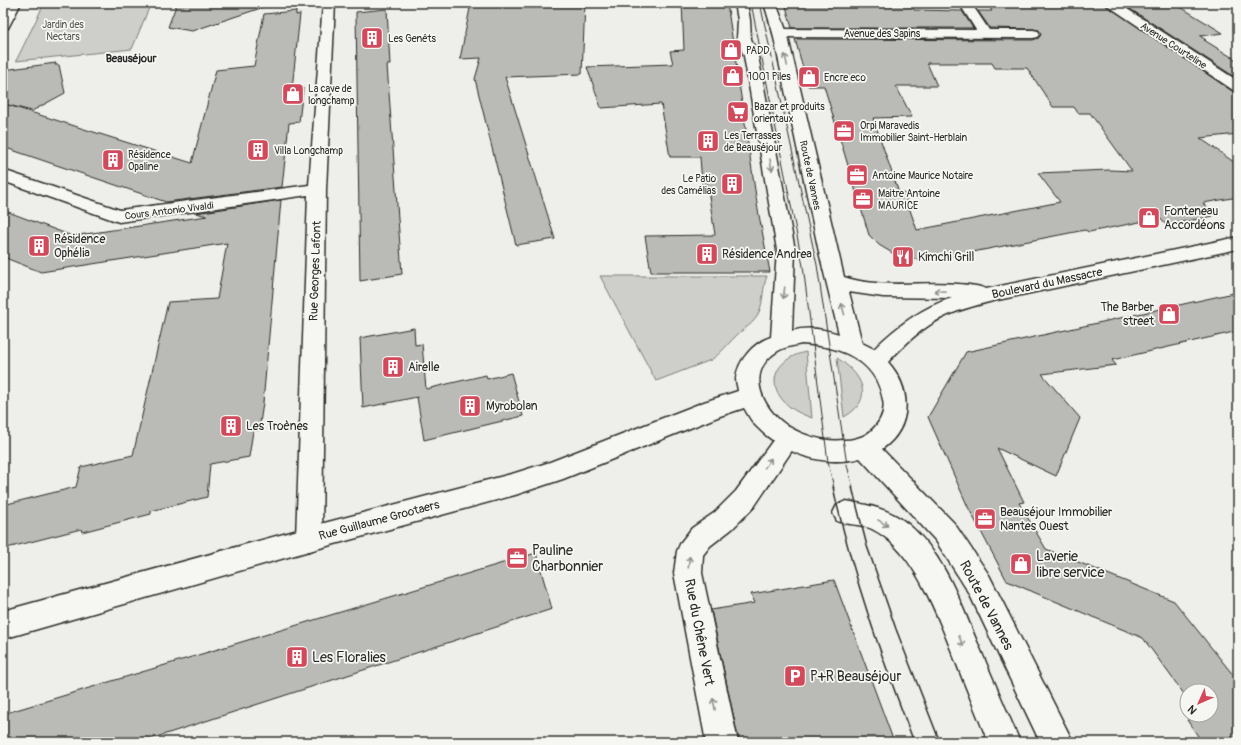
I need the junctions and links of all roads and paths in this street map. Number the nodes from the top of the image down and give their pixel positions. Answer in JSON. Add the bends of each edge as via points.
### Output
{"nodes":[{"id":1,"x":15,"y":3,"type":"edge"},
{"id":2,"x":329,"y":3,"type":"edge"},
{"id":3,"x":741,"y":3,"type":"edge"},
{"id":4,"x":770,"y":3,"type":"edge"},
{"id":5,"x":965,"y":3,"type":"edge"},
{"id":6,"x":1110,"y":3,"type":"edge"},
{"id":7,"x":3,"y":25,"type":"edge"},
{"id":8,"x":780,"y":33,"type":"junction"},
{"id":9,"x":985,"y":34,"type":"junction"},
{"id":10,"x":1033,"y":34,"type":"dead end"},
{"id":11,"x":1238,"y":87,"type":"edge"},
{"id":12,"x":3,"y":175,"type":"edge"},
{"id":13,"x":317,"y":190,"type":"junction"},
{"id":14,"x":1238,"y":243,"type":"edge"},
{"id":15,"x":835,"y":281,"type":"junction"},
{"id":16,"x":993,"y":294,"type":"junction"},
{"id":17,"x":781,"y":340,"type":"junction"},
{"id":18,"x":853,"y":347,"type":"junction"},
{"id":19,"x":875,"y":362,"type":"junction"},
{"id":20,"x":749,"y":396,"type":"junction"},
{"id":21,"x":787,"y":438,"type":"junction"},
{"id":22,"x":864,"y":446,"type":"junction"},
{"id":23,"x":846,"y":514,"type":"dead end"},
{"id":24,"x":309,"y":539,"type":"junction"},
{"id":25,"x":3,"y":626,"type":"edge"},
{"id":26,"x":722,"y":742,"type":"edge"},
{"id":27,"x":1004,"y":742,"type":"edge"},
{"id":28,"x":1057,"y":742,"type":"edge"}],
"edges":[{"from":1,"to":7,"type":"street"},
{"from":2,"to":13,"type":"street","name":"Rue Georges Lafont"},
{"from":3,"to":17,"type":"street","one_way":true,"via":[[744,38],[751,56],[786,250]]},
{"from":4,"to":8,"type":"street","name":"Route de Vannes"},
{"from":5,"to":9,"type":"street"},
{"from":6,"to":11,"type":"street","name":"Avenue Courteline"},
{"from":8,"to":9,"type":"street","name":"Avenue des Sapins"},
{"from":15,"to":8,"type":"street","name":"Route de Vannes","one_way":true},
{"from":9,"to":10,"type":"street","name":"Avenue des Sapins"},
{"from":12,"to":13,"type":"street","name":"Cours Antonio Vivaldi","via":[[119,216]]},
{"from":13,"to":24,"type":"street","name":"Rue Georges Lafont"},
{"from":14,"to":16,"type":"street","name":"Boulevard du Massacre"},
{"from":16,"to":15,"type":"street","one_way":true,"via":[[933,290],[882,292]]},
{"from":18,"to":15,"type":"street","name":"Route de Vannes","one_way":true},
{"from":16,"to":19,"type":"street","name":"Boulevard du Massacre","via":[[936,312],[897,340]]},
{"from":17,"to":18,"type":"street","via":[[801,336],[820,337],[837,340]]},
{"from":17,"to":20,"type":"street","via":[[764,349],[753,362],[748,379]]},
{"from":18,"to":19,"type":"street"},
{"from":19,"to":22,"type":"street","via":[[892,386],[895,413],[881,436]]},
{"from":20,"to":21,"type":"street","via":[[768,426]]},
{"from":20,"to":24,"type":"street","name":"Rue Guillaume Grootaers","via":[[522,482]]},
{"from":21,"to":22,"type":"street","via":[[826,451],[845,451]]},
{"from":26,"to":21,"type":"street","name":"Rue du Chêne Vert","one_way":true,"via":[[688,573],[690,551],[701,537],[723,521],[745,499]]},
{"from":22,"to":28,"type":"street","name":"Route de Vannes","via":[[945,532],[958,551],[979,584]]},
{"from":23,"to":27,"type":"street","one_way":true,"via":[[881,521],[901,535],[917,552],[939,587]]},
{"from":24,"to":25,"type":"street","name":"Rue Guillaume Grootaers"}]}
